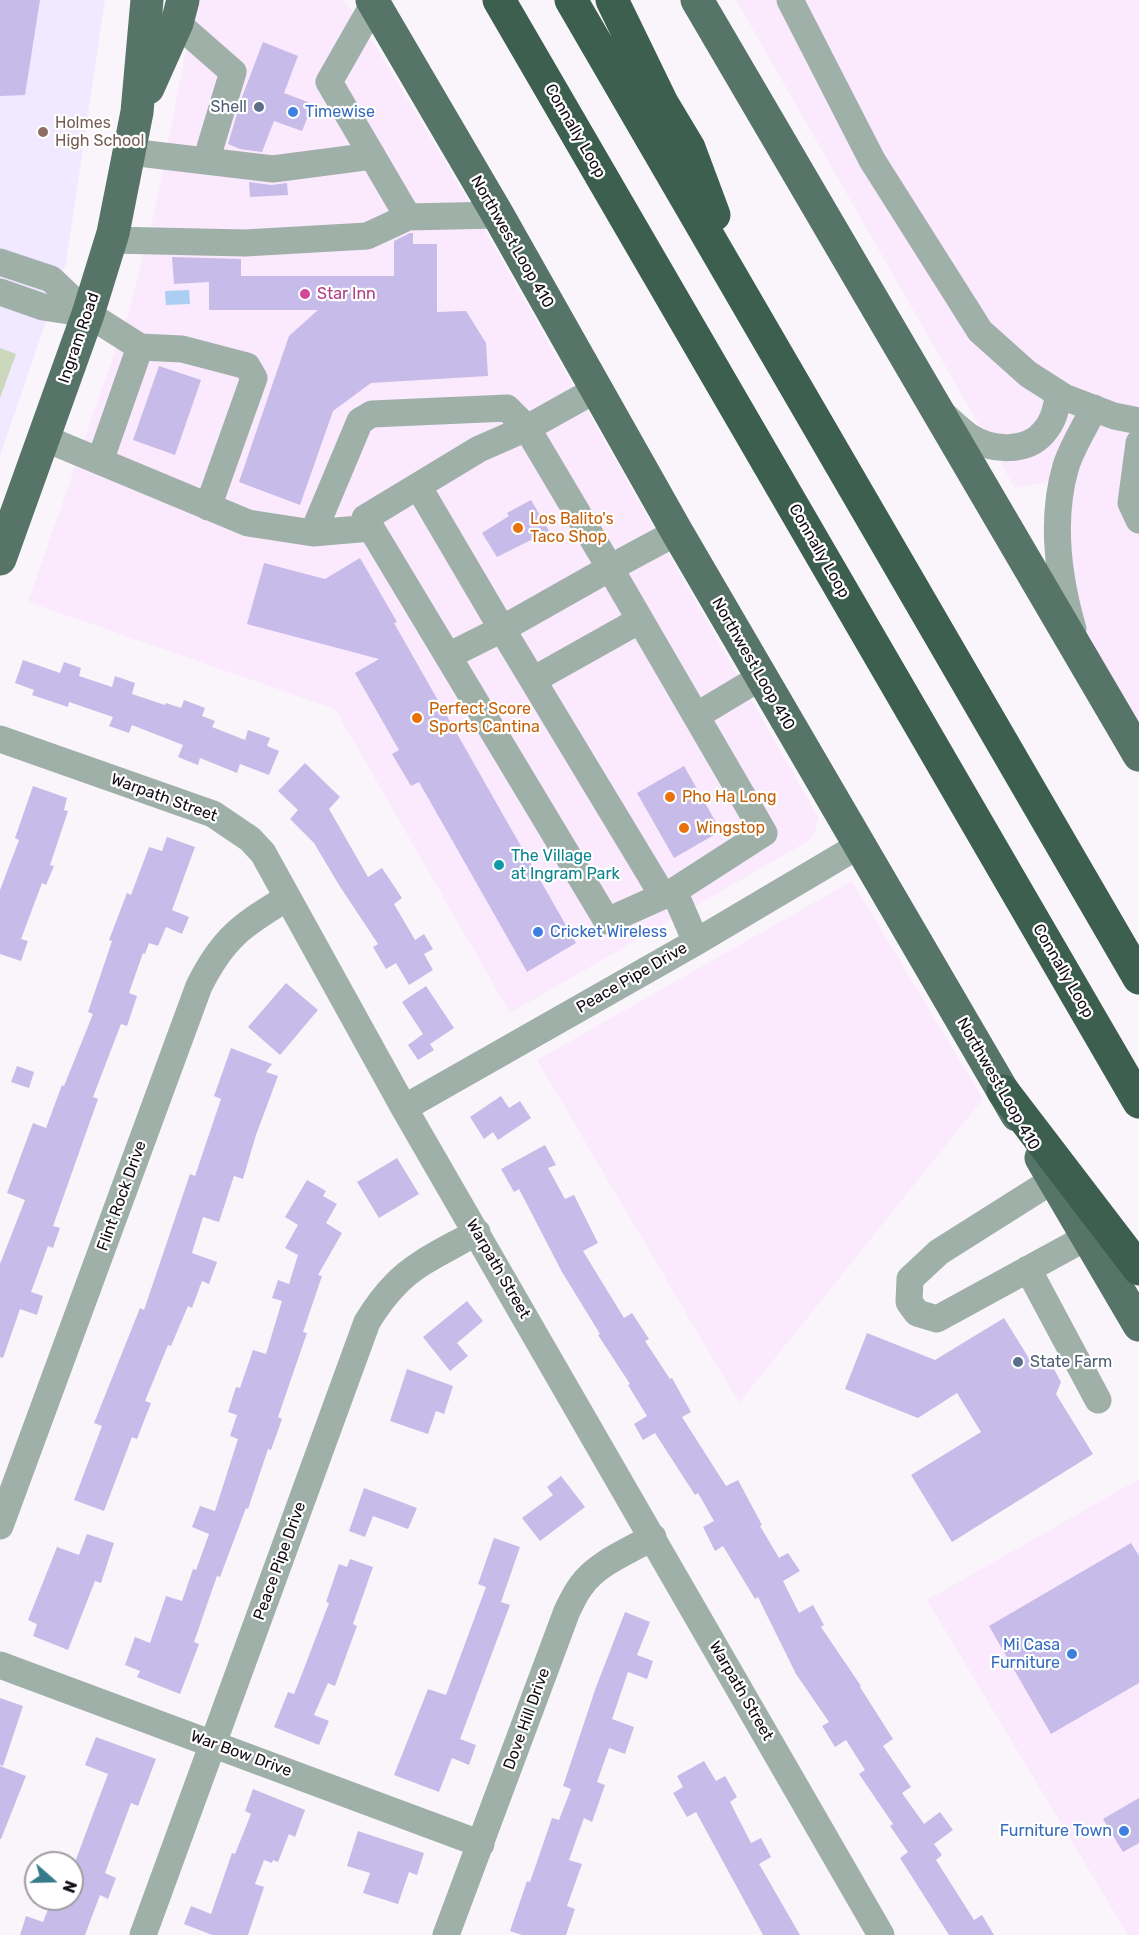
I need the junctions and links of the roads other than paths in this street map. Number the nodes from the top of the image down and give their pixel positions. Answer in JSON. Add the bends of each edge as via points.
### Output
{"nodes":[{"id":1,"x":147,"y":0,"type":"edge"},
{"id":2,"x":499,"y":0,"type":"edge"},
{"id":3,"x":571,"y":0,"type":"edge"},
{"id":4,"x":612,"y":0,"type":"edge"},
{"id":5,"x":697,"y":0,"type":"edge"},
{"id":6,"x":790,"y":0,"type":"edge"},
{"id":7,"x":373,"y":2,"type":"edge"},
{"id":8,"x":180,"y":12,"type":"edge"},
{"id":9,"x":138,"y":112,"type":"junction"},
{"id":10,"x":130,"y":152,"type":"junction"},
{"id":11,"x":372,"y":156,"type":"junction"},
{"id":12,"x":206,"y":161,"type":"junction"},
{"id":13,"x":498,"y":215,"type":"junction"},
{"id":14,"x":408,"y":217,"type":"junction"},
{"id":15,"x":111,"y":240,"type":"junction"},
{"id":16,"x":0,"y":262,"type":"edge"},
{"id":17,"x":0,"y":292,"type":"edge"},
{"id":18,"x":88,"y":314,"type":"junction"},
{"id":19,"x":753,"y":314,"type":"junction"},
{"id":20,"x":140,"y":347,"type":"junction"},
{"id":21,"x":597,"y":389,"type":"junction"},
{"id":22,"x":1059,"y":394,"type":"junction"},
{"id":23,"x":934,"y":408,"type":"junction"},
{"id":24,"x":1094,"y":408,"type":"junction"},
{"id":25,"x":1139,"y":421,"type":"edge"},
{"id":26,"x":527,"y":428,"type":"junction"},
{"id":27,"x":44,"y":438,"type":"junction"},
{"id":28,"x":1139,"y":443,"type":"edge"},
{"id":29,"x":100,"y":461,"type":"junction"},
{"id":30,"x":418,"y":486,"type":"junction"},
{"id":31,"x":208,"y":507,"type":"junction"},
{"id":32,"x":1139,"y":520,"type":"edge"},
{"id":33,"x":371,"y":528,"type":"junction"},
{"id":34,"x":676,"y":532,"type":"junction"},
{"id":35,"x":313,"y":533,"type":"junction"},
{"id":36,"x":0,"y":558,"type":"edge"},
{"id":37,"x":610,"y":568,"type":"junction"},
{"id":38,"x":640,"y":620,"type":"junction"},
{"id":39,"x":502,"y":629,"type":"junction"},
{"id":40,"x":448,"y":656,"type":"junction"},
{"id":41,"x":1086,"y":664,"type":"junction"},
{"id":42,"x":761,"y":677,"type":"junction"},
{"id":43,"x":533,"y":680,"type":"junction"},
{"id":44,"x":696,"y":716,"type":"junction"},
{"id":45,"x":0,"y":739,"type":"edge"},
{"id":46,"x":1139,"y":755,"type":"edge"},
{"id":47,"x":858,"y":846,"type":"junction"},
{"id":48,"x":668,"y":893,"type":"junction"},
{"id":49,"x":287,"y":898,"type":"junction"},
{"id":50,"x":696,"y":942,"type":"junction"},
{"id":51,"x":1139,"y":978,"type":"edge"},
{"id":52,"x":1003,"y":1091,"type":"junction"},
{"id":53,"x":1139,"y":1102,"type":"edge"},
{"id":54,"x":404,"y":1108,"type":"junction"},
{"id":55,"x":1053,"y":1180,"type":"junction"},
{"id":56,"x":477,"y":1232,"type":"junction"},
{"id":57,"x":1087,"y":1237,"type":"junction"},
{"id":58,"x":1028,"y":1269,"type":"junction"},
{"id":59,"x":1139,"y":1269,"type":"edge"},
{"id":60,"x":1139,"y":1325,"type":"edge"},
{"id":61,"x":1098,"y":1400,"type":"dead end"},
{"id":62,"x":0,"y":1526,"type":"edge"},
{"id":63,"x":653,"y":1537,"type":"junction"},
{"id":64,"x":0,"y":1665,"type":"edge"},
{"id":65,"x":213,"y":1744,"type":"junction"},
{"id":66,"x":481,"y":1844,"type":"junction"},
{"id":67,"x":143,"y":1935,"type":"edge"},
{"id":68,"x":446,"y":1935,"type":"edge"},
{"id":69,"x":881,"y":1935,"type":"edge"}],
"edges":[{"from":1,"to":9,"type":"main road","name":"Ingram Road"},
{"from":2,"to":53,"type":"highway","name":"Connally Loop"},
{"from":3,"to":19,"type":"highway"},
{"from":4,"to":19,"type":"highway","via":[[662,104],[689,148]]},
{"from":5,"to":23,"type":"main road"},
{"from":6,"to":22,"type":"street","via":[[872,160],[980,331],[1028,374]]},
{"from":7,"to":11,"type":"street","via":[[329,82]]},
{"from":7,"to":13,"type":"main road","name":"Northwest Loop 410"},
{"from":8,"to":9,"type":"main road","name":"Ingram Road"},
{"from":8,"to":12,"type":"street","via":[[233,72]]},
{"from":9,"to":10,"type":"main road","name":"Ingram Road"},
{"from":10,"to":12,"type":"street"},
{"from":10,"to":15,"type":"main road","name":"Ingram Road"},
{"from":11,"to":12,"type":"street","via":[[273,169]]},
{"from":11,"to":14,"type":"street"},
{"from":13,"to":14,"type":"street"},
{"from":13,"to":21,"type":"main road","name":"Northwest Loop 410"},
{"from":14,"to":15,"type":"street","via":[[367,236],[245,243]]},
{"from":15,"to":18,"type":"main road","name":"Ingram Road"},
{"from":16,"to":18,"type":"street","via":[[51,279]]},
{"from":17,"to":18,"type":"street","via":[[43,306]]},
{"from":18,"to":20,"type":"street"},
{"from":18,"to":27,"type":"main road","name":"Ingram Road"},
{"from":19,"to":51,"type":"highway"},
{"from":20,"to":29,"type":"street"},
{"from":20,"to":31,"type":"street","via":[[182,349],[247,366],[254,378]]},
{"from":21,"to":26,"type":"street"},
{"from":21,"to":34,"type":"main road","name":"Northwest Loop 410"},
{"from":22,"to":23,"type":"street","via":[[1043,434],[1013,448],[970,437]]},
{"from":22,"to":24,"type":"street"},
{"from":23,"to":41,"type":"main road"},
{"from":24,"to":25,"type":"street"},
{"from":24,"to":41,"type":"street","via":[[1066,465],[1057,530],[1066,605]]},
{"from":26,"to":30,"type":"street","via":[[479,449]]},
{"from":26,"to":35,"type":"street","via":[[507,408],[372,414],[360,421]]},
{"from":26,"to":37,"type":"street"},
{"from":27,"to":29,"type":"street"},
{"from":27,"to":36,"type":"main road","name":"Ingram Road"},
{"from":28,"to":32,"type":"street","via":[[1131,503]]},
{"from":29,"to":31,"type":"street"},
{"from":30,"to":33,"type":"street","via":[[365,518]]},
{"from":30,"to":39,"type":"street"},
{"from":31,"to":35,"type":"street","via":[[248,523]]},
{"from":33,"to":35,"type":"street"},
{"from":33,"to":40,"type":"street"},
{"from":34,"to":37,"type":"street"},
{"from":34,"to":42,"type":"main road","name":"Northwest Loop 410"},
{"from":37,"to":38,"type":"street"},
{"from":37,"to":39,"type":"street"},
{"from":38,"to":43,"type":"street"},
{"from":38,"to":44,"type":"street"},
{"from":39,"to":40,"type":"street"},
{"from":39,"to":43,"type":"street"},
{"from":40,"to":48,"type":"street","via":[[607,921]]},
{"from":41,"to":46,"type":"main road"},
{"from":42,"to":44,"type":"street"},
{"from":42,"to":47,"type":"main road","name":"Northwest Loop 410"},
{"from":43,"to":48,"type":"street"},
{"from":44,"to":48,"type":"street","via":[[764,833]]},
{"from":45,"to":49,"type":"street","name":"Warpath Street","via":[[213,814],[250,839],[263,853]]},
{"from":47,"to":50,"type":"street","name":"Peace Pipe Drive"},
{"from":47,"to":52,"type":"main road","name":"Northwest Loop 410"},
{"from":48,"to":50,"type":"street"},
{"from":49,"to":54,"type":"street","name":"Warpath Street"},
{"from":49,"to":62,"type":"street","name":"Flint Rock Drive","via":[[253,918],[231,937],[212,960],[199,987]]},
{"from":50,"to":54,"type":"street","name":"Peace Pipe Drive"},
{"from":52,"to":55,"type":"main road","name":"Northwest Loop 410"},
{"from":52,"to":59,"type":"highway"},
{"from":54,"to":56,"type":"street","name":"Warpath Street"},
{"from":55,"to":57,"type":"main road","name":"Northwest Loop 410"},
{"from":55,"to":58,"type":"street","via":[[939,1252],[910,1279],[909,1302],[917,1313],[937,1320]]},
{"from":56,"to":63,"type":"street","name":"Warpath Street"},
{"from":56,"to":65,"type":"street","name":"Peace Pipe Drive","via":[[395,1284],[367,1322]]},
{"from":57,"to":58,"type":"street"},
{"from":57,"to":60,"type":"main road","name":"Northwest Loop 410"},
{"from":58,"to":61,"type":"street"},
{"from":63,"to":66,"type":"street","name":"Dove Hill Drive","via":[[603,1566],[581,1586],[567,1611]]},
{"from":63,"to":69,"type":"street","name":"Warpath Street"},
{"from":64,"to":65,"type":"street","name":"War Bow Drive"},
{"from":65,"to":66,"type":"street","name":"War Bow Drive"},
{"from":65,"to":67,"type":"street","name":"Peace Pipe Drive"},
{"from":66,"to":68,"type":"street","name":"Dove Hill Drive"}]}
